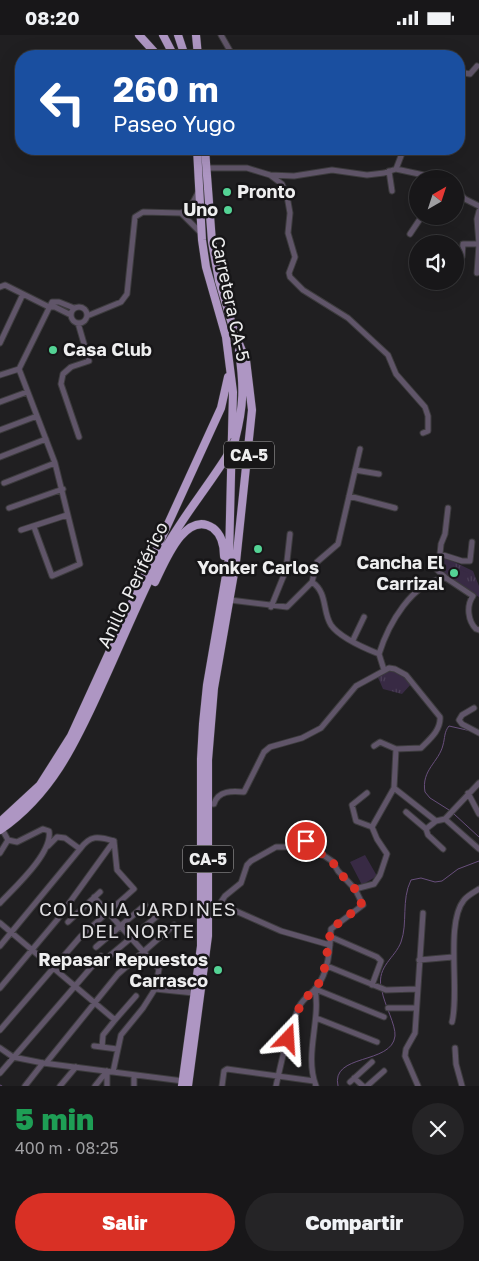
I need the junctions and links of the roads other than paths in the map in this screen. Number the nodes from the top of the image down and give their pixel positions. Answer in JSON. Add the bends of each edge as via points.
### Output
{"nodes":[{"id":1,"x":139,"y":35,"type":"edge"},
{"id":2,"x":163,"y":35,"type":"edge"},
{"id":3,"x":178,"y":35,"type":"edge"},
{"id":4,"x":196,"y":35,"type":"edge"},
{"id":5,"x":221,"y":35,"type":"edge"},
{"id":6,"x":151,"y":50,"type":"edge"},
{"id":7,"x":171,"y":50,"type":"edge"},
{"id":8,"x":183,"y":50,"type":"edge"},
{"id":9,"x":197,"y":50,"type":"edge"},
{"id":10,"x":230,"y":50,"type":"edge"},
{"id":11,"x":477,"y":66,"type":"dead end"},
{"id":12,"x":465,"y":73,"type":"edge"},
{"id":13,"x":197,"y":155,"type":"edge"},
{"id":14,"x":206,"y":155,"type":"edge"},
{"id":15,"x":401,"y":155,"type":"edge"},
{"id":16,"x":207,"y":168,"type":"junction"},
{"id":17,"x":396,"y":169,"type":"junction"},
{"id":18,"x":389,"y":171,"type":"junction"},
{"id":19,"x":409,"y":172,"type":"edge"},
{"id":20,"x":270,"y":175,"type":"junction"},
{"id":21,"x":199,"y":191,"type":"junction"},
{"id":22,"x":392,"y":191,"type":"dead end"},
{"id":23,"x":464,"y":198,"type":"edge"},
{"id":24,"x":479,"y":205,"type":"edge"},
{"id":25,"x":479,"y":211,"type":"edge"},
{"id":26,"x":181,"y":213,"type":"junction"},
{"id":27,"x":416,"y":225,"type":"edge"},
{"id":28,"x":201,"y":233,"type":"junction"},
{"id":29,"x":410,"y":234,"type":"dead end"},
{"id":30,"x":464,"y":244,"type":"edge"},
{"id":31,"x":479,"y":244,"type":"edge"},
{"id":32,"x":477,"y":273,"type":"dead end"},
{"id":33,"x":0,"y":287,"type":"edge"},
{"id":34,"x":23,"y":294,"type":"junction"},
{"id":35,"x":49,"y":307,"type":"junction"},
{"id":36,"x":74,"y":308,"type":"junction"},
{"id":37,"x":71,"y":315,"type":"junction"},
{"id":38,"x":87,"y":316,"type":"junction"},
{"id":39,"x":78,"y":323,"type":"junction"},
{"id":40,"x":235,"y":334,"type":"junction"},
{"id":41,"x":0,"y":343,"type":"edge"},
{"id":42,"x":229,"y":368,"type":"junction"},
{"id":43,"x":19,"y":369,"type":"junction"},
{"id":44,"x":0,"y":375,"type":"edge"},
{"id":45,"x":27,"y":392,"type":"junction"},
{"id":46,"x":0,"y":402,"type":"edge"},
{"id":47,"x":36,"y":416,"type":"junction"},
{"id":48,"x":0,"y":430,"type":"edge"},
{"id":49,"x":423,"y":433,"type":"dead end"},
{"id":50,"x":79,"y":437,"type":"dead end"},
{"id":51,"x":46,"y":439,"type":"junction"},
{"id":52,"x":360,"y":449,"type":"dead end"},
{"id":53,"x":0,"y":457,"type":"edge"},
{"id":54,"x":56,"y":463,"type":"junction"},
{"id":55,"x":355,"y":470,"type":"junction"},
{"id":56,"x":379,"y":473,"type":"dead end"},
{"id":57,"x":4,"y":483,"type":"dead end"},
{"id":58,"x":63,"y":489,"type":"junction"},
{"id":59,"x":349,"y":496,"type":"junction"},
{"id":60,"x":448,"y":507,"type":"dead end"},
{"id":61,"x":9,"y":508,"type":"dead end"},
{"id":62,"x":395,"y":508,"type":"dead end"},
{"id":63,"x":67,"y":515,"type":"junction"},
{"id":64,"x":34,"y":527,"type":"junction"},
{"id":65,"x":21,"y":531,"type":"dead end"},
{"id":66,"x":290,"y":534,"type":"dead end"},
{"id":67,"x":472,"y":542,"type":"dead end"},
{"id":68,"x":440,"y":555,"type":"junction"},
{"id":69,"x":446,"y":577,"type":"junction"},
{"id":70,"x":312,"y":582,"type":"junction"},
{"id":71,"x":473,"y":596,"type":"junction"},
{"id":72,"x":230,"y":600,"type":"junction"},
{"id":73,"x":479,"y":600,"type":"edge"},
{"id":74,"x":271,"y":607,"type":"junction"},
{"id":75,"x":364,"y":617,"type":"dead end"},
{"id":76,"x":479,"y":630,"type":"edge"},
{"id":77,"x":220,"y":633,"type":"junction"},
{"id":78,"x":353,"y":640,"type":"junction"},
{"id":79,"x":378,"y":654,"type":"junction"},
{"id":80,"x":384,"y":670,"type":"junction"},
{"id":81,"x":108,"y":672,"type":"junction"},
{"id":82,"x":474,"y":708,"type":"dead end"},
{"id":83,"x":479,"y":733,"type":"edge"},
{"id":84,"x":374,"y":746,"type":"dead end"},
{"id":85,"x":396,"y":749,"type":"junction"},
{"id":86,"x":479,"y":783,"type":"edge"},
{"id":87,"x":394,"y":788,"type":"junction"},
{"id":88,"x":367,"y":793,"type":"dead end"},
{"id":89,"x":468,"y":793,"type":"junction"},
{"id":90,"x":208,"y":804,"type":"junction"},
{"id":91,"x":406,"y":812,"type":"dead end"},
{"id":92,"x":479,"y":814,"type":"edge"},
{"id":93,"x":445,"y":819,"type":"junction"},
{"id":94,"x":436,"y":821,"type":"junction"},
{"id":95,"x":1,"y":827,"type":"edge"},
{"id":96,"x":372,"y":827,"type":"junction"},
{"id":97,"x":426,"y":829,"type":"junction"},
{"id":98,"x":8,"y":840,"type":"junction"},
{"id":99,"x":114,"y":841,"type":"junction"},
{"id":100,"x":80,"y":849,"type":"junction"},
{"id":101,"x":443,"y":849,"type":"dead end"},
{"id":102,"x":479,"y":849,"type":"edge"},
{"id":103,"x":45,"y":850,"type":"junction"},
{"id":104,"x":0,"y":853,"type":"edge"},
{"id":105,"x":355,"y":889,"type":"junction"},
{"id":106,"x":479,"y":889,"type":"edge"},
{"id":107,"x":100,"y":891,"type":"dead end"},
{"id":108,"x":94,"y":897,"type":"junction"},
{"id":109,"x":0,"y":903,"type":"edge"},
{"id":110,"x":220,"y":903,"type":"junction"},
{"id":111,"x":145,"y":905,"type":"dead end"},
{"id":112,"x":108,"y":911,"type":"junction"},
{"id":113,"x":162,"y":912,"type":"dead end"},
{"id":114,"x":423,"y":913,"type":"dead end"},
{"id":115,"x":208,"y":915,"type":"junction"},
{"id":116,"x":68,"y":922,"type":"dead end"},
{"id":117,"x":0,"y":923,"type":"edge"},
{"id":118,"x":120,"y":924,"type":"junction"},
{"id":119,"x":174,"y":925,"type":"dead end"},
{"id":120,"x":11,"y":932,"type":"junction"},
{"id":121,"x":132,"y":937,"type":"junction"},
{"id":122,"x":331,"y":937,"type":"junction"},
{"id":123,"x":330,"y":945,"type":"junction"},
{"id":124,"x":0,"y":946,"type":"edge"},
{"id":125,"x":96,"y":947,"type":"dead end"},
{"id":126,"x":32,"y":949,"type":"junction"},
{"id":127,"x":144,"y":951,"type":"junction"},
{"id":128,"x":101,"y":956,"type":"dead end"},
{"id":129,"x":453,"y":957,"type":"junction"},
{"id":130,"x":107,"y":959,"type":"dead end"},
{"id":131,"x":419,"y":960,"type":"junction"},
{"id":132,"x":326,"y":966,"type":"junction"},
{"id":133,"x":53,"y":967,"type":"junction"},
{"id":134,"x":74,"y":985,"type":"junction"},
{"id":135,"x":372,"y":985,"type":"junction"},
{"id":136,"x":0,"y":988,"type":"edge"},
{"id":137,"x":155,"y":989,"type":"junction"},
{"id":138,"x":315,"y":989,"type":"junction"},
{"id":139,"x":417,"y":989,"type":"junction"},
{"id":140,"x":194,"y":993,"type":"junction"},
{"id":141,"x":136,"y":997,"type":"dead end"},
{"id":142,"x":95,"y":1003,"type":"junction"},
{"id":143,"x":388,"y":1008,"type":"dead end"},
{"id":144,"x":416,"y":1008,"type":"junction"},
{"id":145,"x":384,"y":1017,"type":"dead end"},
{"id":146,"x":316,"y":1018,"type":"junction"},
{"id":147,"x":115,"y":1020,"type":"junction"},
{"id":148,"x":452,"y":1022,"type":"dead end"},
{"id":149,"x":0,"y":1030,"type":"edge"},
{"id":150,"x":377,"y":1042,"type":"dead end"},
{"id":151,"x":94,"y":1046,"type":"dead end"},
{"id":152,"x":102,"y":1047,"type":"junction"},
{"id":153,"x":455,"y":1048,"type":"dead end"},
{"id":154,"x":0,"y":1049,"type":"edge"},
{"id":155,"x":117,"y":1049,"type":"junction"},
{"id":156,"x":13,"y":1057,"type":"junction"},
{"id":157,"x":372,"y":1062,"type":"dead end"},
{"id":158,"x":44,"y":1063,"type":"junction"},
{"id":159,"x":76,"y":1067,"type":"junction"},
{"id":160,"x":110,"y":1071,"type":"junction"},
{"id":161,"x":384,"y":1071,"type":"dead end"},
{"id":162,"x":0,"y":1073,"type":"edge"},
{"id":163,"x":134,"y":1075,"type":"junction"},
{"id":164,"x":278,"y":1077,"type":"junction"},
{"id":165,"x":315,"y":1083,"type":"edge"},
{"id":166,"x":184,"y":1084,"type":"edge"},
{"id":167,"x":25,"y":1086,"type":"edge"},
{"id":168,"x":60,"y":1086,"type":"edge"},
{"id":169,"x":95,"y":1086,"type":"edge"},
{"id":170,"x":107,"y":1086,"type":"edge"},
{"id":171,"x":134,"y":1086,"type":"edge"},
{"id":172,"x":222,"y":1086,"type":"edge"},
{"id":173,"x":276,"y":1086,"type":"edge"},
{"id":174,"x":363,"y":1086,"type":"edge"},
{"id":175,"x":367,"y":1086,"type":"edge"},
{"id":176,"x":418,"y":1086,"type":"edge"},
{"id":177,"x":462,"y":1086,"type":"edge"}],
"edges":[{"from":1,"to":6,"type":"highway"},
{"from":2,"to":7,"type":"highway"},
{"from":3,"to":8,"type":"highway"},
{"from":4,"to":9,"type":"highway"},
{"from":5,"to":10,"type":"street"},
{"from":11,"to":12,"type":"street","via":[[470,74]]},
{"from":13,"to":21,"type":"highway","name":"Carretera CA-5","number":"CA-5"},
{"from":14,"to":16,"type":"highway","name":"Carretera CA-5","number":"CA-5"},
{"from":15,"to":17,"type":"street"},
{"from":16,"to":20,"type":"street","via":[[247,168]]},
{"from":16,"to":40,"type":"highway","name":"Carretera CA-5","number":"CA-5","via":[[212,242],[219,281]]},
{"from":17,"to":18,"type":"street"},
{"from":17,"to":19,"type":"street"},
{"from":18,"to":20,"type":"street","via":[[367,175],[332,169],[294,176]]},
{"from":18,"to":22,"type":"street"},
{"from":20,"to":49,"type":"street","via":[[282,184],[287,196],[290,213],[288,233],[295,257],[290,277],[303,290],[348,318],[388,355],[396,373],[425,407],[428,431]]},
{"from":21,"to":26,"type":"street","via":[[190,208]]},
{"from":21,"to":28,"type":"highway","name":"Carretera CA-5","number":"CA-5"},
{"from":23,"to":24,"type":"street"},
{"from":25,"to":31,"type":"street"},
{"from":26,"to":28,"type":"street"},
{"from":26,"to":38,"type":"street","via":[[143,212],[135,217],[128,294],[121,302]]},
{"from":27,"to":29,"type":"street"},
{"from":28,"to":42,"type":"highway","name":"Carretera CA-5","number":"CA-5","via":[[206,267],[226,337]]},
{"from":30,"to":31,"type":"street"},
{"from":31,"to":32,"type":"street"},
{"from":33,"to":34,"type":"street","via":[[5,285]]},
{"from":34,"to":35,"type":"street"},
{"from":34,"to":41,"type":"street"},
{"from":35,"to":36,"type":"street","via":[[54,301]]},
{"from":35,"to":37,"type":"street"},
{"from":35,"to":43,"type":"street"},
{"from":36,"to":37,"type":"street"},
{"from":36,"to":38,"type":"street","via":[[83,308]]},
{"from":37,"to":39,"type":"street","via":[[72,320]]},
{"from":38,"to":39,"type":"street","via":[[84,322]]},
{"from":39,"to":50,"type":"street","via":[[88,361],[71,367],[63,374],[61,384]]},
{"from":40,"to":72,"type":"highway","name":"Carretera CA-5","number":"CA-5","via":[[246,360],[252,410],[247,478]]},
{"from":40,"to":81,"type":"highway","name":"Anillo Periférico","bridge":true,"via":[[244,388],[235,440],[173,534]]},
{"from":42,"to":77,"type":"highway","name":"Carretera CA-5","number":"CA-5","via":[[233,392],[229,558]]},
{"from":42,"to":95,"type":"highway","name":"Anillo Periférico","via":[[221,409],[71,736],[40,785]]},
{"from":43,"to":44,"type":"street"},
{"from":43,"to":45,"type":"street"},
{"from":45,"to":46,"type":"street"},
{"from":45,"to":47,"type":"street"},
{"from":47,"to":48,"type":"street"},
{"from":47,"to":51,"type":"street"},
{"from":51,"to":53,"type":"street"},
{"from":51,"to":54,"type":"street"},
{"from":52,"to":55,"type":"street"},
{"from":54,"to":57,"type":"street"},
{"from":54,"to":58,"type":"street"},
{"from":55,"to":56,"type":"street"},
{"from":55,"to":59,"type":"street"},
{"from":58,"to":61,"type":"street"},
{"from":58,"to":63,"type":"street"},
{"from":59,"to":62,"type":"street"},
{"from":59,"to":70,"type":"street","via":[[338,544],[316,561]]},
{"from":60,"to":68,"type":"street"},
{"from":63,"to":64,"type":"street"},
{"from":63,"to":64,"type":"street","via":[[80,564],[55,575],[50,572]]},
{"from":64,"to":65,"type":"street"},
{"from":66,"to":74,"type":"street","via":[[286,570]]},
{"from":67,"to":68,"type":"street","via":[[470,561]]},
{"from":68,"to":69,"type":"street","via":[[436,569]]},
{"from":69,"to":71,"type":"street"},
{"from":69,"to":79,"type":"street","via":[[436,579],[410,595]]},
{"from":70,"to":74,"type":"street","via":[[286,607]]},
{"from":70,"to":78,"type":"street","via":[[324,597],[331,625]]},
{"from":71,"to":73,"type":"street"},
{"from":71,"to":76,"type":"street","via":[[470,621]]},
{"from":72,"to":74,"type":"street"},
{"from":72,"to":77,"type":"highway","name":"Carretera CA-5","number":"CA-5"},
{"from":75,"to":78,"type":"street"},
{"from":77,"to":81,"type":"highway","via":[[224,546],[213,529],[202,524],[194,525],[183,533],[169,555]]},
{"from":77,"to":90,"type":"highway","number":"CA-5","via":[[208,760]]},
{"from":77,"to":140,"type":"highway","number":"CA-5","via":[[207,685],[200,759],[202,916]]},
{"from":78,"to":79,"type":"street"},
{"from":79,"to":80,"type":"street"},
{"from":80,"to":85,"type":"street","via":[[395,669],[406,675],[440,717],[438,729],[421,748]]},
{"from":80,"to":90,"type":"street","via":[[356,686],[321,728],[264,751],[244,792],[223,793],[214,804]]},
{"from":81,"to":95,"type":"highway","name":"Anillo Periférico","via":[[78,738],[55,777],[29,806]]},
{"from":82,"to":83,"type":"street","via":[[459,720]]},
{"from":84,"to":85,"type":"street","via":[[380,742]]},
{"from":85,"to":87,"type":"street"},
{"from":86,"to":89,"type":"street"},
{"from":87,"to":94,"type":"street"},
{"from":87,"to":96,"type":"street"},
{"from":88,"to":96,"type":"street","via":[[352,805],[356,821]]},
{"from":89,"to":92,"type":"street"},
{"from":89,"to":93,"type":"street"},
{"from":90,"to":115,"type":"highway","number":"CA-5"},
{"from":91,"to":97,"type":"street"},
{"from":93,"to":94,"type":"street"},
{"from":93,"to":102,"type":"street"},
{"from":94,"to":97,"type":"street"},
{"from":95,"to":98,"type":"street"},
{"from":96,"to":105,"type":"street","via":[[387,854],[384,865],[374,884]]},
{"from":97,"to":101,"type":"street"},
{"from":98,"to":103,"type":"street","via":[[17,842],[46,829],[50,835]]},
{"from":98,"to":104,"type":"street"},
{"from":99,"to":100,"type":"street","via":[[94,837],[87,839]]},
{"from":99,"to":112,"type":"street","via":[[117,869],[134,889]]},
{"from":99,"to":126,"type":"street"},
{"from":100,"to":103,"type":"street","via":[[61,837]]},
{"from":100,"to":120,"type":"street"},
{"from":103,"to":109,"type":"street"},
{"from":105,"to":110,"type":"street","via":[[332,861],[313,843],[306,841],[297,847],[276,847],[251,861],[241,883]]},
{"from":105,"to":122,"type":"street","via":[[362,905],[331,929]]},
{"from":106,"to":129,"type":"street","via":[[463,901],[457,914]]},
{"from":107,"to":108,"type":"street"},
{"from":108,"to":112,"type":"street"},
{"from":108,"to":116,"type":"street"},
{"from":110,"to":115,"type":"street","via":[[213,914]]},
{"from":110,"to":123,"type":"street","via":[[281,931]]},
{"from":111,"to":118,"type":"street"},
{"from":112,"to":118,"type":"street"},
{"from":112,"to":133,"type":"street"},
{"from":113,"to":121,"type":"street"},
{"from":114,"to":131,"type":"street"},
{"from":115,"to":166,"type":"highway","number":"CA-5","via":[[204,975]]},
{"from":117,"to":120,"type":"street"},
{"from":118,"to":121,"type":"street"},
{"from":118,"to":125,"type":"street"},
{"from":119,"to":127,"type":"street"},
{"from":120,"to":124,"type":"street"},
{"from":120,"to":126,"type":"street"},
{"from":121,"to":127,"type":"street"},
{"from":121,"to":130,"type":"street"},
{"from":122,"to":123,"type":"street"},
{"from":122,"to":135,"type":"street","via":[[378,957],[381,961]]},
{"from":123,"to":132,"type":"street"},
{"from":126,"to":133,"type":"street"},
{"from":126,"to":136,"type":"street"},
{"from":127,"to":137,"type":"street","via":[[158,969]]},
{"from":127,"to":142,"type":"street","via":[[118,974]]},
{"from":128,"to":134,"type":"street"},
{"from":129,"to":131,"type":"street"},
{"from":129,"to":148,"type":"street"},
{"from":131,"to":139,"type":"street"},
{"from":132,"to":135,"type":"street"},
{"from":132,"to":138,"type":"street"},
{"from":133,"to":134,"type":"street"},
{"from":133,"to":149,"type":"street"},
{"from":134,"to":142,"type":"street"},
{"from":134,"to":156,"type":"street"},
{"from":135,"to":139,"type":"street","via":[[386,990]]},
{"from":137,"to":140,"type":"street"},
{"from":137,"to":155,"type":"street","via":[[124,1030]]},
{"from":138,"to":145,"type":"street"},
{"from":138,"to":146,"type":"street"},
{"from":138,"to":164,"type":"street","via":[[299,1008],[282,1055]]},
{"from":139,"to":144,"type":"street"},
{"from":140,"to":166,"type":"highway","number":"CA-5"},
{"from":141,"to":147,"type":"street"},
{"from":142,"to":147,"type":"street"},
{"from":142,"to":158,"type":"street"},
{"from":143,"to":144,"type":"street"},
{"from":144,"to":176,"type":"street","via":[[415,1033],[406,1049],[406,1056]]},
{"from":146,"to":150,"type":"street"},
{"from":146,"to":165,"type":"street","via":[[311,1064]]},
{"from":147,"to":152,"type":"street","via":[[103,1035]]},
{"from":151,"to":152,"type":"street"},
{"from":152,"to":155,"type":"street"},
{"from":153,"to":177,"type":"street"},
{"from":154,"to":156,"type":"street"},
{"from":155,"to":160,"type":"street"},
{"from":156,"to":158,"type":"street"},
{"from":156,"to":162,"type":"street"},
{"from":157,"to":174,"type":"street","via":[[352,1080]]},
{"from":158,"to":159,"type":"street"},
{"from":158,"to":167,"type":"street"},
{"from":159,"to":160,"type":"street"},
{"from":159,"to":168,"type":"street"},
{"from":160,"to":163,"type":"street"},
{"from":160,"to":169,"type":"street"},
{"from":160,"to":170,"type":"street"},
{"from":161,"to":175,"type":"street"},
{"from":163,"to":166,"type":"street"},
{"from":163,"to":171,"type":"street"},
{"from":164,"to":165,"type":"street"},
{"from":164,"to":172,"type":"street","via":[[224,1070]]},
{"from":164,"to":173,"type":"street"}]}
